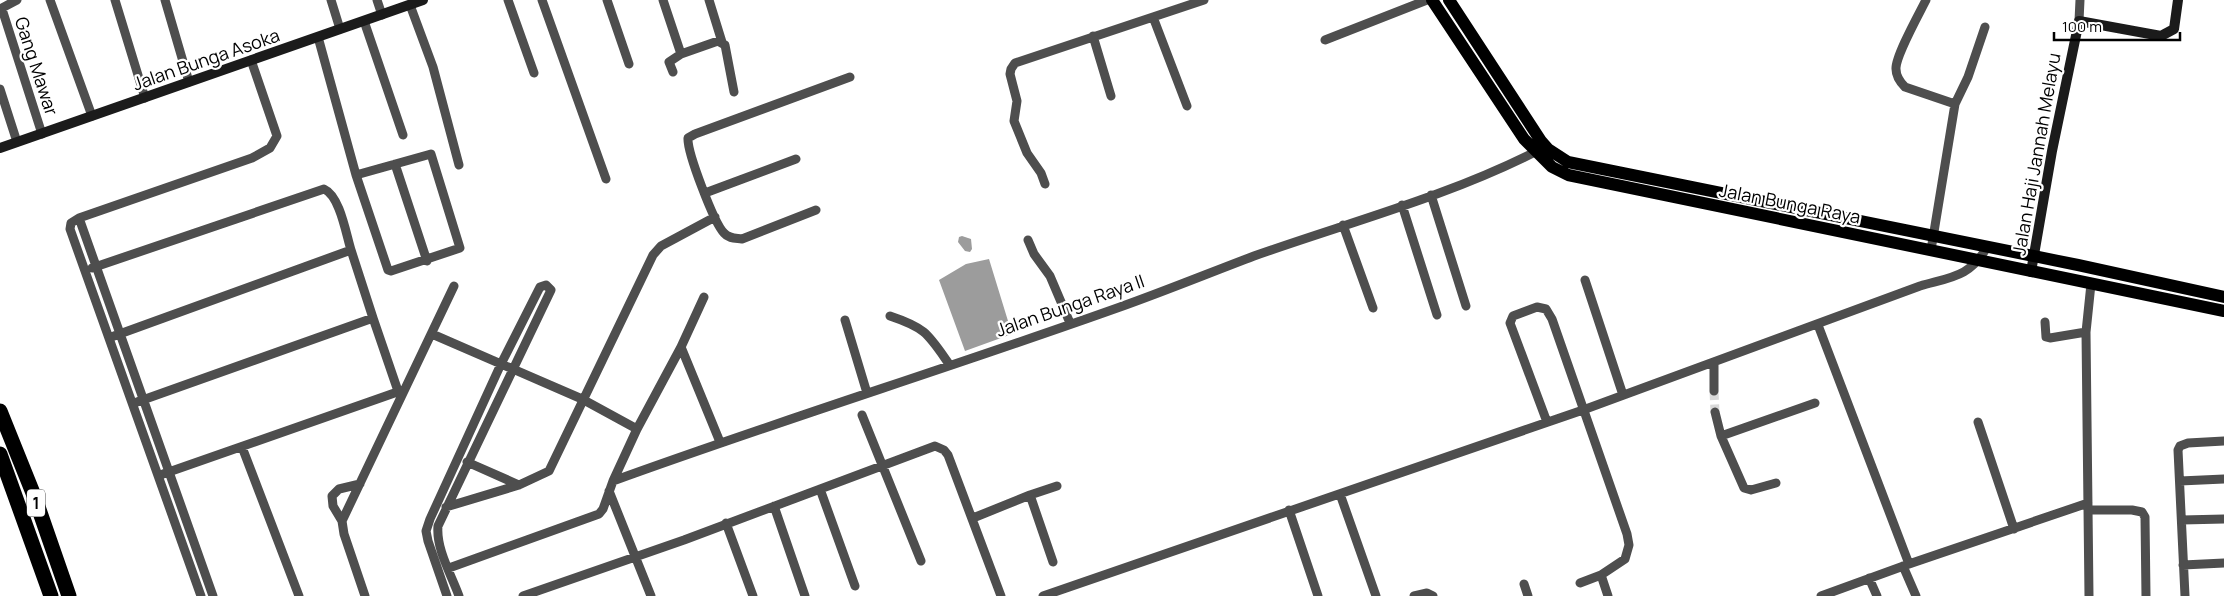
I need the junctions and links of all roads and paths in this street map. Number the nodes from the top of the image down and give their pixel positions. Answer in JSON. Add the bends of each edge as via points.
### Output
{"nodes":[{"id":1,"x":17,"y":0,"type":"edge"},
{"id":2,"x":50,"y":0,"type":"edge"},
{"id":3,"x":114,"y":0,"type":"edge"},
{"id":4,"x":165,"y":0,"type":"edge"},
{"id":5,"x":331,"y":0,"type":"edge"},
{"id":6,"x":377,"y":0,"type":"edge"},
{"id":7,"x":423,"y":0,"type":"edge"},
{"id":8,"x":508,"y":0,"type":"edge"},
{"id":9,"x":542,"y":0,"type":"edge"},
{"id":10,"x":607,"y":0,"type":"edge"},
{"id":11,"x":663,"y":0,"type":"edge"},
{"id":12,"x":709,"y":0,"type":"edge"},
{"id":13,"x":1204,"y":0,"type":"edge"},
{"id":14,"x":1427,"y":0,"type":"edge"},
{"id":15,"x":1926,"y":0,"type":"edge"},
{"id":16,"x":2080,"y":0,"type":"edge"},
{"id":17,"x":2178,"y":0,"type":"edge"},
{"id":18,"x":1450,"y":1,"type":"edge"},
{"id":19,"x":410,"y":5,"type":"junction"},
{"id":20,"x":1436,"y":5,"type":"edge"},
{"id":21,"x":1,"y":9,"type":"edge"},
{"id":22,"x":382,"y":15,"type":"junction"},
{"id":23,"x":1153,"y":16,"type":"junction"},
{"id":24,"x":2079,"y":20,"type":"junction"},
{"id":25,"x":364,"y":21,"type":"junction"},
{"id":26,"x":1985,"y":27,"type":"dead end"},
{"id":27,"x":340,"y":29,"type":"junction"},
{"id":28,"x":1093,"y":36,"type":"junction"},
{"id":29,"x":318,"y":37,"type":"junction"},
{"id":30,"x":1325,"y":40,"type":"dead end"},
{"id":31,"x":722,"y":42,"type":"junction"},
{"id":32,"x":681,"y":54,"type":"junction"},
{"id":33,"x":251,"y":60,"type":"junction"},
{"id":34,"x":629,"y":64,"type":"dead end"},
{"id":35,"x":673,"y":72,"type":"dead end"},
{"id":36,"x":534,"y":73,"type":"dead end"},
{"id":37,"x":850,"y":77,"type":"dead end"},
{"id":38,"x":189,"y":82,"type":"junction"},
{"id":39,"x":0,"y":89,"type":"edge"},
{"id":40,"x":734,"y":92,"type":"dead end"},
{"id":41,"x":1110,"y":96,"type":"dead end"},
{"id":42,"x":145,"y":98,"type":"junction"},
{"id":43,"x":1955,"y":104,"type":"junction"},
{"id":44,"x":1187,"y":106,"type":"dead end"},
{"id":45,"x":92,"y":116,"type":"junction"},
{"id":46,"x":42,"y":134,"type":"junction"},
{"id":47,"x":403,"y":135,"type":"dead end"},
{"id":48,"x":17,"y":142,"type":"junction"},
{"id":49,"x":0,"y":148,"type":"edge"},
{"id":50,"x":1535,"y":152,"type":"junction"},
{"id":51,"x":796,"y":159,"type":"dead end"},
{"id":52,"x":395,"y":164,"type":"junction"},
{"id":53,"x":459,"y":164,"type":"dead end"},
{"id":54,"x":356,"y":175,"type":"junction"},
{"id":55,"x":606,"y":179,"type":"dead end"},
{"id":56,"x":1045,"y":184,"type":"dead end"},
{"id":57,"x":705,"y":193,"type":"junction"},
{"id":58,"x":1431,"y":195,"type":"junction"},
{"id":59,"x":1774,"y":204,"type":"junction"},
{"id":60,"x":1402,"y":205,"type":"junction"},
{"id":61,"x":816,"y":210,"type":"dead end"},
{"id":62,"x":715,"y":217,"type":"junction"},
{"id":63,"x":79,"y":218,"type":"junction"},
{"id":64,"x":1772,"y":218,"type":"junction"},
{"id":65,"x":1343,"y":225,"type":"junction"},
{"id":66,"x":1934,"y":236,"type":"junction"},
{"id":67,"x":1028,"y":240,"type":"dead end"},
{"id":68,"x":1987,"y":246,"type":"junction"},
{"id":69,"x":351,"y":250,"type":"junction"},
{"id":70,"x":1931,"y":250,"type":"junction"},
{"id":71,"x":2034,"y":256,"type":"junction"},
{"id":72,"x":427,"y":261,"type":"junction"},
{"id":73,"x":1979,"y":261,"type":"junction"},
{"id":74,"x":96,"y":267,"type":"junction"},
{"id":75,"x":86,"y":270,"type":"junction"},
{"id":76,"x":2031,"y":272,"type":"junction"},
{"id":77,"x":1585,"y":280,"type":"dead end"},
{"id":78,"x":2091,"y":284,"type":"junction"},
{"id":79,"x":454,"y":286,"type":"dead end"},
{"id":80,"x":704,"y":297,"type":"dead end"},
{"id":81,"x":2224,"y":297,"type":"edge"},
{"id":82,"x":1466,"y":306,"type":"dead end"},
{"id":83,"x":1373,"y":308,"type":"dead end"},
{"id":84,"x":2224,"y":311,"type":"edge"},
{"id":85,"x":1437,"y":315,"type":"dead end"},
{"id":86,"x":890,"y":316,"type":"dead end"},
{"id":87,"x":373,"y":318,"type":"junction"},
{"id":88,"x":846,"y":320,"type":"dead end"},
{"id":89,"x":2046,"y":322,"type":"dead end"},
{"id":90,"x":1070,"y":323,"type":"junction"},
{"id":91,"x":1818,"y":325,"type":"junction"},
{"id":92,"x":2086,"y":332,"type":"junction"},
{"id":93,"x":120,"y":334,"type":"junction"},
{"id":94,"x":432,"y":334,"type":"junction"},
{"id":95,"x":109,"y":338,"type":"junction"},
{"id":96,"x":681,"y":347,"type":"junction"},
{"id":97,"x":1714,"y":363,"type":"junction"},
{"id":98,"x":501,"y":364,"type":"junction"},
{"id":99,"x":949,"y":364,"type":"junction"},
{"id":100,"x":513,"y":369,"type":"junction"},
{"id":101,"x":402,"y":390,"type":"junction"},
{"id":102,"x":1714,"y":391,"type":"tunnel mouth"},
{"id":103,"x":867,"y":393,"type":"junction"},
{"id":104,"x":1623,"y":395,"type":"junction"},
{"id":105,"x":582,"y":399,"type":"junction"},
{"id":106,"x":143,"y":400,"type":"junction"},
{"id":107,"x":1815,"y":403,"type":"dead end"},
{"id":108,"x":132,"y":404,"type":"junction"},
{"id":109,"x":1583,"y":410,"type":"junction"},
{"id":110,"x":0,"y":411,"type":"edge"},
{"id":111,"x":1715,"y":412,"type":"tunnel mouth"},
{"id":112,"x":862,"y":415,"type":"dead end"},
{"id":113,"x":1546,"y":422,"type":"junction"},
{"id":114,"x":1978,"y":422,"type":"dead end"},
{"id":115,"x":637,"y":429,"type":"junction"},
{"id":116,"x":1721,"y":436,"type":"junction"},
{"id":117,"x":2224,"y":441,"type":"edge"},
{"id":118,"x":720,"y":442,"type":"junction"},
{"id":119,"x":242,"y":447,"type":"junction"},
{"id":120,"x":0,"y":454,"type":"edge"},
{"id":121,"x":467,"y":462,"type":"junction"},
{"id":122,"x":882,"y":468,"type":"junction"},
{"id":123,"x":168,"y":472,"type":"junction"},
{"id":124,"x":25,"y":476,"type":"junction"},
{"id":125,"x":158,"y":476,"type":"junction"},
{"id":126,"x":2224,"y":479,"type":"edge"},
{"id":127,"x":10,"y":481,"type":"junction"},
{"id":128,"x":613,"y":481,"type":"junction"},
{"id":129,"x":2180,"y":481,"type":"junction"},
{"id":130,"x":1776,"y":483,"type":"dead end"},
{"id":131,"x":360,"y":484,"type":"junction"},
{"id":132,"x":519,"y":485,"type":"junction"},
{"id":133,"x":1057,"y":486,"type":"dead end"},
{"id":134,"x":820,"y":490,"type":"junction"},
{"id":135,"x":609,"y":491,"type":"junction"},
{"id":136,"x":1340,"y":494,"type":"junction"},
{"id":137,"x":1030,"y":495,"type":"junction"},
{"id":138,"x":774,"y":506,"type":"junction"},
{"id":139,"x":446,"y":507,"type":"junction"},
{"id":140,"x":2088,"y":507,"type":"junction"},
{"id":141,"x":1289,"y":510,"type":"junction"},
{"id":142,"x":973,"y":518,"type":"junction"},
{"id":143,"x":2224,"y":519,"type":"edge"},
{"id":144,"x":2182,"y":520,"type":"junction"},
{"id":145,"x":342,"y":521,"type":"junction"},
{"id":146,"x":726,"y":523,"type":"junction"},
{"id":147,"x":2014,"y":529,"type":"junction"},
{"id":148,"x":636,"y":556,"type":"junction"},
{"id":149,"x":921,"y":561,"type":"dead end"},
{"id":150,"x":1053,"y":562,"type":"dead end"},
{"id":151,"x":2224,"y":562,"type":"edge"},
{"id":152,"x":1906,"y":565,"type":"junction"},
{"id":153,"x":2183,"y":566,"type":"junction"},
{"id":154,"x":449,"y":568,"type":"junction"},
{"id":155,"x":1601,"y":575,"type":"junction"},
{"id":156,"x":1870,"y":578,"type":"junction"},
{"id":157,"x":1580,"y":583,"type":"dead end"},
{"id":158,"x":1524,"y":584,"type":"dead end"},
{"id":159,"x":855,"y":586,"type":"dead end"},
{"id":160,"x":51,"y":596,"type":"edge"},
{"id":161,"x":69,"y":596,"type":"edge"},
{"id":162,"x":201,"y":596,"type":"edge"},
{"id":163,"x":213,"y":596,"type":"edge"},
{"id":164,"x":299,"y":596,"type":"edge"},
{"id":165,"x":365,"y":596,"type":"edge"},
{"id":166,"x":447,"y":596,"type":"edge"},
{"id":167,"x":459,"y":596,"type":"edge"},
{"id":168,"x":523,"y":596,"type":"edge"},
{"id":169,"x":651,"y":596,"type":"edge"},
{"id":170,"x":753,"y":596,"type":"edge"},
{"id":171,"x":805,"y":596,"type":"edge"},
{"id":172,"x":1001,"y":596,"type":"edge"},
{"id":173,"x":1043,"y":596,"type":"edge"},
{"id":174,"x":1318,"y":596,"type":"edge"},
{"id":175,"x":1376,"y":596,"type":"edge"},
{"id":176,"x":1414,"y":596,"type":"edge"},
{"id":177,"x":1433,"y":596,"type":"edge"},
{"id":178,"x":1528,"y":596,"type":"edge"},
{"id":179,"x":1608,"y":596,"type":"edge"},
{"id":180,"x":1821,"y":596,"type":"edge"},
{"id":181,"x":1877,"y":596,"type":"edge"},
{"id":182,"x":1916,"y":596,"type":"edge"},
{"id":183,"x":2089,"y":596,"type":"edge"},
{"id":184,"x":2146,"y":596,"type":"edge"},
{"id":185,"x":2185,"y":596,"type":"edge"}],
"edges":[{"from":1,"to":21,"type":"street"},
{"from":2,"to":45,"type":"street"},
{"from":3,"to":42,"type":"street"},
{"from":4,"to":38,"type":"street"},
{"from":5,"to":27,"type":"street"},
{"from":6,"to":22,"type":"street"},
{"from":7,"to":19,"type":"street","name":"Jalan Bunga Asoka"},
{"from":8,"to":36,"type":"street"},
{"from":9,"to":55,"type":"street"},
{"from":10,"to":34,"type":"street"},
{"from":11,"to":32,"type":"street"},
{"from":12,"to":31,"type":"street"},
{"from":13,"to":23,"type":"street"},
{"from":14,"to":30,"type":"street"},
{"from":15,"to":43,"type":"street","via":[[1896,69],[1905,87]]},
{"from":16,"to":24,"type":"street"},
{"from":17,"to":24,"type":"street","via":[[2174,29],[2161,36]]},
{"from":18,"to":20,"type":"main road"},
{"from":18,"to":59,"type":"main road","name":"Jalan Bunga Raya","via":[[1520,110],[1545,145],[1558,157],[1576,165]]},
{"from":19,"to":22,"type":"street","name":"Jalan Bunga Asoka"},
{"from":19,"to":53,"type":"street","via":[[433,67]]},
{"from":20,"to":50,"type":"main road","name":"Jalan Bunga Raya"},
{"from":21,"to":46,"type":"street","name":"Gang Mawar"},
{"from":22,"to":25,"type":"street","name":"Jalan Bunga Asoka"},
{"from":23,"to":28,"type":"street"},
{"from":23,"to":44,"type":"street"},
{"from":24,"to":71,"type":"street","name":"Jalan Haji Jannah Melayu"},
{"from":25,"to":27,"type":"street","name":"Jalan Bunga Asoka"},
{"from":25,"to":47,"type":"street"},
{"from":26,"to":43,"type":"street"},
{"from":27,"to":29,"type":"street","name":"Jalan Bunga Asoka"},
{"from":28,"to":41,"type":"street"},
{"from":28,"to":56,"type":"street","via":[[1015,63],[1011,69],[1017,100],[1014,111],[1017,131]]},
{"from":29,"to":33,"type":"street","name":"Jalan Bunga Asoka"},
{"from":29,"to":54,"type":"street"},
{"from":31,"to":32,"type":"street"},
{"from":31,"to":40,"type":"street"},
{"from":32,"to":35,"type":"street","via":[[669,62]]},
{"from":33,"to":38,"type":"street","name":"Jalan Bunga Asoka"},
{"from":33,"to":63,"type":"street","via":[[277,136],[270,148],[252,158]]},
{"from":37,"to":57,"type":"street","via":[[690,136],[688,141]]},
{"from":38,"to":42,"type":"street","name":"Jalan Bunga Asoka"},
{"from":39,"to":48,"type":"street"},
{"from":42,"to":45,"type":"street","name":"Jalan Bunga Asoka"},
{"from":43,"to":66,"type":"street"},
{"from":45,"to":46,"type":"street","name":"Jalan Bunga Asoka"},
{"from":46,"to":48,"type":"street","name":"Jalan Bunga Asoka"},
{"from":48,"to":49,"type":"street","name":"Jalan Bunga Asoka"},
{"from":50,"to":58,"type":"street","name":"Jalan Bunga Raya II"},
{"from":50,"to":64,"type":"main road","name":"Jalan Bunga Raya","via":[[1552,167],[1575,177]]},
{"from":51,"to":57,"type":"street"},
{"from":52,"to":54,"type":"street"},
{"from":52,"to":72,"type":"street"},
{"from":52,"to":72,"type":"street","via":[[429,154],[432,156],[461,246],[459,250]]},
{"from":54,"to":72,"type":"street","via":[[388,270]]},
{"from":57,"to":62,"type":"street"},
{"from":58,"to":60,"type":"street","name":"Jalan Bunga Raya II"},
{"from":58,"to":82,"type":"street"},
{"from":59,"to":64,"type":"main road"},
{"from":59,"to":66,"type":"main road","name":"Jalan Bunga Raya"},
{"from":60,"to":65,"type":"street","name":"Jalan Bunga Raya II"},
{"from":60,"to":85,"type":"street"},
{"from":61,"to":62,"type":"street","via":[[742,239],[724,234]]},
{"from":62,"to":105,"type":"street","via":[[656,250]]},
{"from":63,"to":74,"type":"street"},
{"from":63,"to":75,"type":"street","via":[[71,223],[70,229]]},
{"from":64,"to":70,"type":"main road","name":"Jalan Bunga Raya"},
{"from":65,"to":83,"type":"street"},
{"from":65,"to":90,"type":"street","name":"Jalan Bunga Raya II"},
{"from":66,"to":68,"type":"main road","name":"Jalan Bunga Raya"},
{"from":66,"to":70,"type":"street"},
{"from":67,"to":90,"type":"street","via":[[1050,276]]},
{"from":68,"to":71,"type":"main road","name":"Jalan Bunga Raya"},
{"from":68,"to":73,"type":"street"},
{"from":69,"to":74,"type":"street","via":[[338,206],[330,192],[324,189]]},
{"from":69,"to":87,"type":"street"},
{"from":69,"to":93,"type":"street"},
{"from":70,"to":73,"type":"main road","name":"Jalan Bunga Raya"},
{"from":71,"to":76,"type":"street","name":"Jalan Haji Jannah Melayu"},
{"from":71,"to":81,"type":"main road","name":"Jalan Bunga Raya"},
{"from":73,"to":76,"type":"main road","name":"Jalan Bunga Raya"},
{"from":73,"to":91,"type":"street","via":[[1959,275],[1920,286]]},
{"from":74,"to":75,"type":"street"},
{"from":74,"to":93,"type":"street"},
{"from":75,"to":95,"type":"street"},
{"from":76,"to":78,"type":"main road","name":"Jalan Bunga Raya"},
{"from":77,"to":104,"type":"street"},
{"from":78,"to":84,"type":"main road","name":"Jalan Bunga Raya"},
{"from":78,"to":92,"type":"street"},
{"from":79,"to":94,"type":"street"},
{"from":80,"to":96,"type":"street"},
{"from":86,"to":99,"type":"street","via":[[919,327]]},
{"from":87,"to":101,"type":"street"},
{"from":87,"to":106,"type":"street"},
{"from":88,"to":103,"type":"street"},
{"from":89,"to":92,"type":"street","via":[[2046,337],[2050,338]]},
{"from":90,"to":99,"type":"street","name":"Jalan Bunga Raya II"},
{"from":91,"to":97,"type":"street"},
{"from":91,"to":152,"type":"street"},
{"from":92,"to":140,"type":"street"},
{"from":93,"to":95,"type":"street"},
{"from":93,"to":106,"type":"street"},
{"from":94,"to":98,"type":"street"},
{"from":94,"to":101,"type":"street"},
{"from":95,"to":108,"type":"street"},
{"from":96,"to":115,"type":"street"},
{"from":96,"to":118,"type":"street"},
{"from":97,"to":102,"type":"street"},
{"from":97,"to":104,"type":"street"},
{"from":98,"to":100,"type":"street"},
{"from":98,"to":100,"type":"street","via":[[540,287],[546,285],[551,290]]},
{"from":98,"to":166,"type":"street","via":[[426,530]]},
{"from":99,"to":103,"type":"street","name":"Jalan Bunga Raya II"},
{"from":100,"to":105,"type":"street"},
{"from":100,"to":121,"type":"street"},
{"from":101,"to":119,"type":"street"},
{"from":101,"to":131,"type":"street"},
{"from":103,"to":118,"type":"street","name":"Jalan Bunga Raya II"},
{"from":104,"to":109,"type":"street"},
{"from":105,"to":115,"type":"street"},
{"from":105,"to":132,"type":"street","via":[[549,470]]},
{"from":106,"to":108,"type":"street"},
{"from":106,"to":123,"type":"street"},
{"from":107,"to":116,"type":"street"},
{"from":108,"to":125,"type":"street"},
{"from":109,"to":113,"type":"street"},
{"from":109,"to":113,"type":"street","via":[[1550,314],[1542,306],[1537,306],[1514,316],[1510,323]]},
{"from":109,"to":155,"type":"street","via":[[1627,534],[1624,559]]},
{"from":110,"to":124,"type":"highway","number":"1"},
{"from":111,"to":116,"type":"street"},
{"from":112,"to":122,"type":"street"},
{"from":113,"to":136,"type":"street"},
{"from":114,"to":147,"type":"street"},
{"from":115,"to":128,"type":"street"},
{"from":116,"to":130,"type":"street","via":[[1744,488],[1751,490]]},
{"from":117,"to":129,"type":"street","via":[[2180,446]]},
{"from":118,"to":128,"type":"street","name":"Jalan Bunga Raya II"},
{"from":119,"to":123,"type":"street"},
{"from":119,"to":164,"type":"street"},
{"from":120,"to":127,"type":"highway","number":"1"},
{"from":121,"to":132,"type":"street"},
{"from":121,"to":139,"type":"street"},
{"from":122,"to":134,"type":"street"},
{"from":122,"to":142,"type":"street","via":[[935,446],[944,450]]},
{"from":122,"to":149,"type":"street"},
{"from":123,"to":125,"type":"street"},
{"from":123,"to":163,"type":"street"},
{"from":124,"to":127,"type":"highway"},
{"from":124,"to":161,"type":"highway","number":"1"},
{"from":125,"to":162,"type":"street"},
{"from":126,"to":129,"type":"street"},
{"from":127,"to":160,"type":"highway","number":"1"},
{"from":128,"to":135,"type":"street"},
{"from":129,"to":144,"type":"street"},
{"from":131,"to":145,"type":"street"},
{"from":131,"to":145,"type":"street","via":[[339,489],[332,496],[333,506]]},
{"from":132,"to":139,"type":"street"},
{"from":133,"to":137,"type":"street"},
{"from":134,"to":138,"type":"street"},
{"from":134,"to":159,"type":"street"},
{"from":135,"to":148,"type":"street"},
{"from":135,"to":154,"type":"street","via":[[603,509],[590,519]]},
{"from":136,"to":141,"type":"street"},
{"from":136,"to":175,"type":"street"},
{"from":137,"to":142,"type":"street"},
{"from":137,"to":150,"type":"street"},
{"from":138,"to":146,"type":"street"},
{"from":138,"to":171,"type":"street"},
{"from":139,"to":154,"type":"street","via":[[437,536]]},
{"from":140,"to":147,"type":"street"},
{"from":140,"to":183,"type":"street"},
{"from":140,"to":184,"type":"street","via":[[2132,510],[2142,512],[2146,517]]},
{"from":141,"to":173,"type":"street"},
{"from":141,"to":174,"type":"street"},
{"from":142,"to":172,"type":"street"},
{"from":143,"to":144,"type":"street"},
{"from":144,"to":153,"type":"street"},
{"from":145,"to":165,"type":"street"},
{"from":146,"to":148,"type":"street"},
{"from":146,"to":170,"type":"street"},
{"from":147,"to":152,"type":"street"},
{"from":148,"to":168,"type":"street"},
{"from":148,"to":169,"type":"street"},
{"from":151,"to":153,"type":"street"},
{"from":152,"to":156,"type":"street"},
{"from":152,"to":182,"type":"street"},
{"from":153,"to":185,"type":"street"},
{"from":154,"to":167,"type":"street"},
{"from":155,"to":157,"type":"street"},
{"from":155,"to":179,"type":"street"},
{"from":156,"to":180,"type":"street"},
{"from":156,"to":181,"type":"street"},
{"from":158,"to":178,"type":"street"},
{"from":176,"to":177,"type":"street","via":[[1427,593]]}]}
